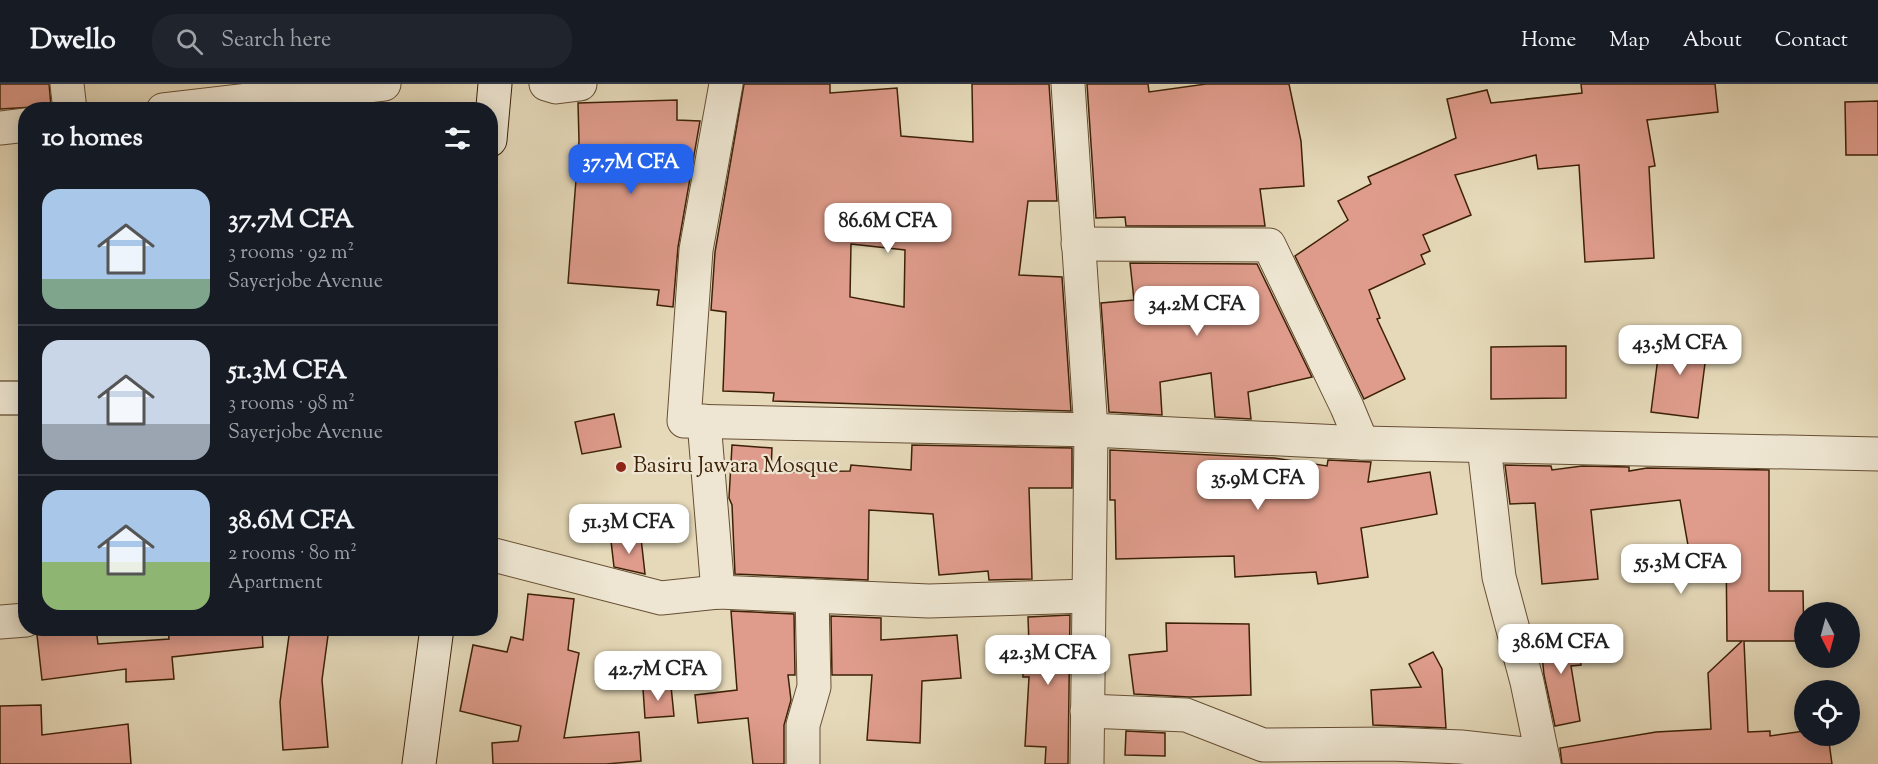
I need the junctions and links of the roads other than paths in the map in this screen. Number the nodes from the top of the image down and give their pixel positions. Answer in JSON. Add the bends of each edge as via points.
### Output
{"nodes":[{"id":1,"x":67,"y":84,"type":"edge"},
{"id":2,"x":384,"y":84,"type":"edge"},
{"id":3,"x":495,"y":84,"type":"edge"},
{"id":4,"x":726,"y":84,"type":"edge"},
{"id":5,"x":1068,"y":84,"type":"edge"},
{"id":6,"x":262,"y":91,"type":"edge"},
{"id":7,"x":69,"y":102,"type":"edge"},
{"id":8,"x":205,"y":102,"type":"edge"},
{"id":9,"x":493,"y":102,"type":"edge"},
{"id":10,"x":18,"y":126,"type":"edge"},
{"id":11,"x":0,"y":128,"type":"edge"},
{"id":12,"x":1078,"y":244,"type":"junction"},
{"id":13,"x":0,"y":398,"type":"edge"},
{"id":14,"x":18,"y":398,"type":"edge"},
{"id":15,"x":704,"y":421,"type":"junction"},
{"id":16,"x":1091,"y":430,"type":"junction"},
{"id":17,"x":1362,"y":443,"type":"junction"},
{"id":18,"x":1484,"y":446,"type":"junction"},
{"id":19,"x":1878,"y":454,"type":"edge"},
{"id":20,"x":498,"y":556,"type":"edge"},
{"id":21,"x":718,"y":592,"type":"junction"},
{"id":22,"x":812,"y":596,"type":"junction"},
{"id":23,"x":1088,"y":596,"type":"junction"},
{"id":24,"x":18,"y":621,"type":"edge"},
{"id":25,"x":0,"y":622,"type":"edge"},
{"id":26,"x":436,"y":636,"type":"edge"},
{"id":27,"x":1087,"y":711,"type":"junction"},
{"id":28,"x":1230,"y":732,"type":"junction"},
{"id":29,"x":1543,"y":760,"type":"edge"},
{"id":30,"x":419,"y":764,"type":"edge"},
{"id":31,"x":803,"y":764,"type":"edge"},
{"id":32,"x":1087,"y":764,"type":"edge"},
{"id":33,"x":1239,"y":764,"type":"edge"}],
"edges":[{"from":1,"to":7,"type":"street"},
{"from":2,"to":6,"type":"street"},
{"from":3,"to":9,"type":"street"},
{"from":4,"to":15,"type":"street","via":[[696,250],[684,421]]},
{"from":5,"to":12,"type":"street"},
{"from":6,"to":8,"type":"street"},
{"from":10,"to":11,"type":"street"},
{"from":12,"to":16,"type":"street"},
{"from":12,"to":17,"type":"street","via":[[1269,245]]},
{"from":13,"to":14,"type":"street"},
{"from":15,"to":16,"type":"street"},
{"from":15,"to":21,"type":"street"},
{"from":16,"to":17,"type":"street"},
{"from":16,"to":23,"type":"street"},
{"from":17,"to":18,"type":"street"},
{"from":18,"to":19,"type":"street"},
{"from":18,"to":29,"type":"street","via":[[1499,577]]},
{"from":20,"to":21,"type":"street","via":[[661,598]]},
{"from":21,"to":22,"type":"street"},
{"from":22,"to":23,"type":"street","via":[[929,601]]},
{"from":22,"to":31,"type":"street","via":[[814,687],[803,725]]},
{"from":23,"to":27,"type":"street"},
{"from":24,"to":25,"type":"street"},
{"from":26,"to":30,"type":"street"},
{"from":27,"to":28,"type":"street","via":[[1186,715]]},
{"from":27,"to":32,"type":"street"},
{"from":28,"to":29,"type":"street","via":[[1263,745],[1461,747]]},
{"from":28,"to":33,"type":"street"}]}
